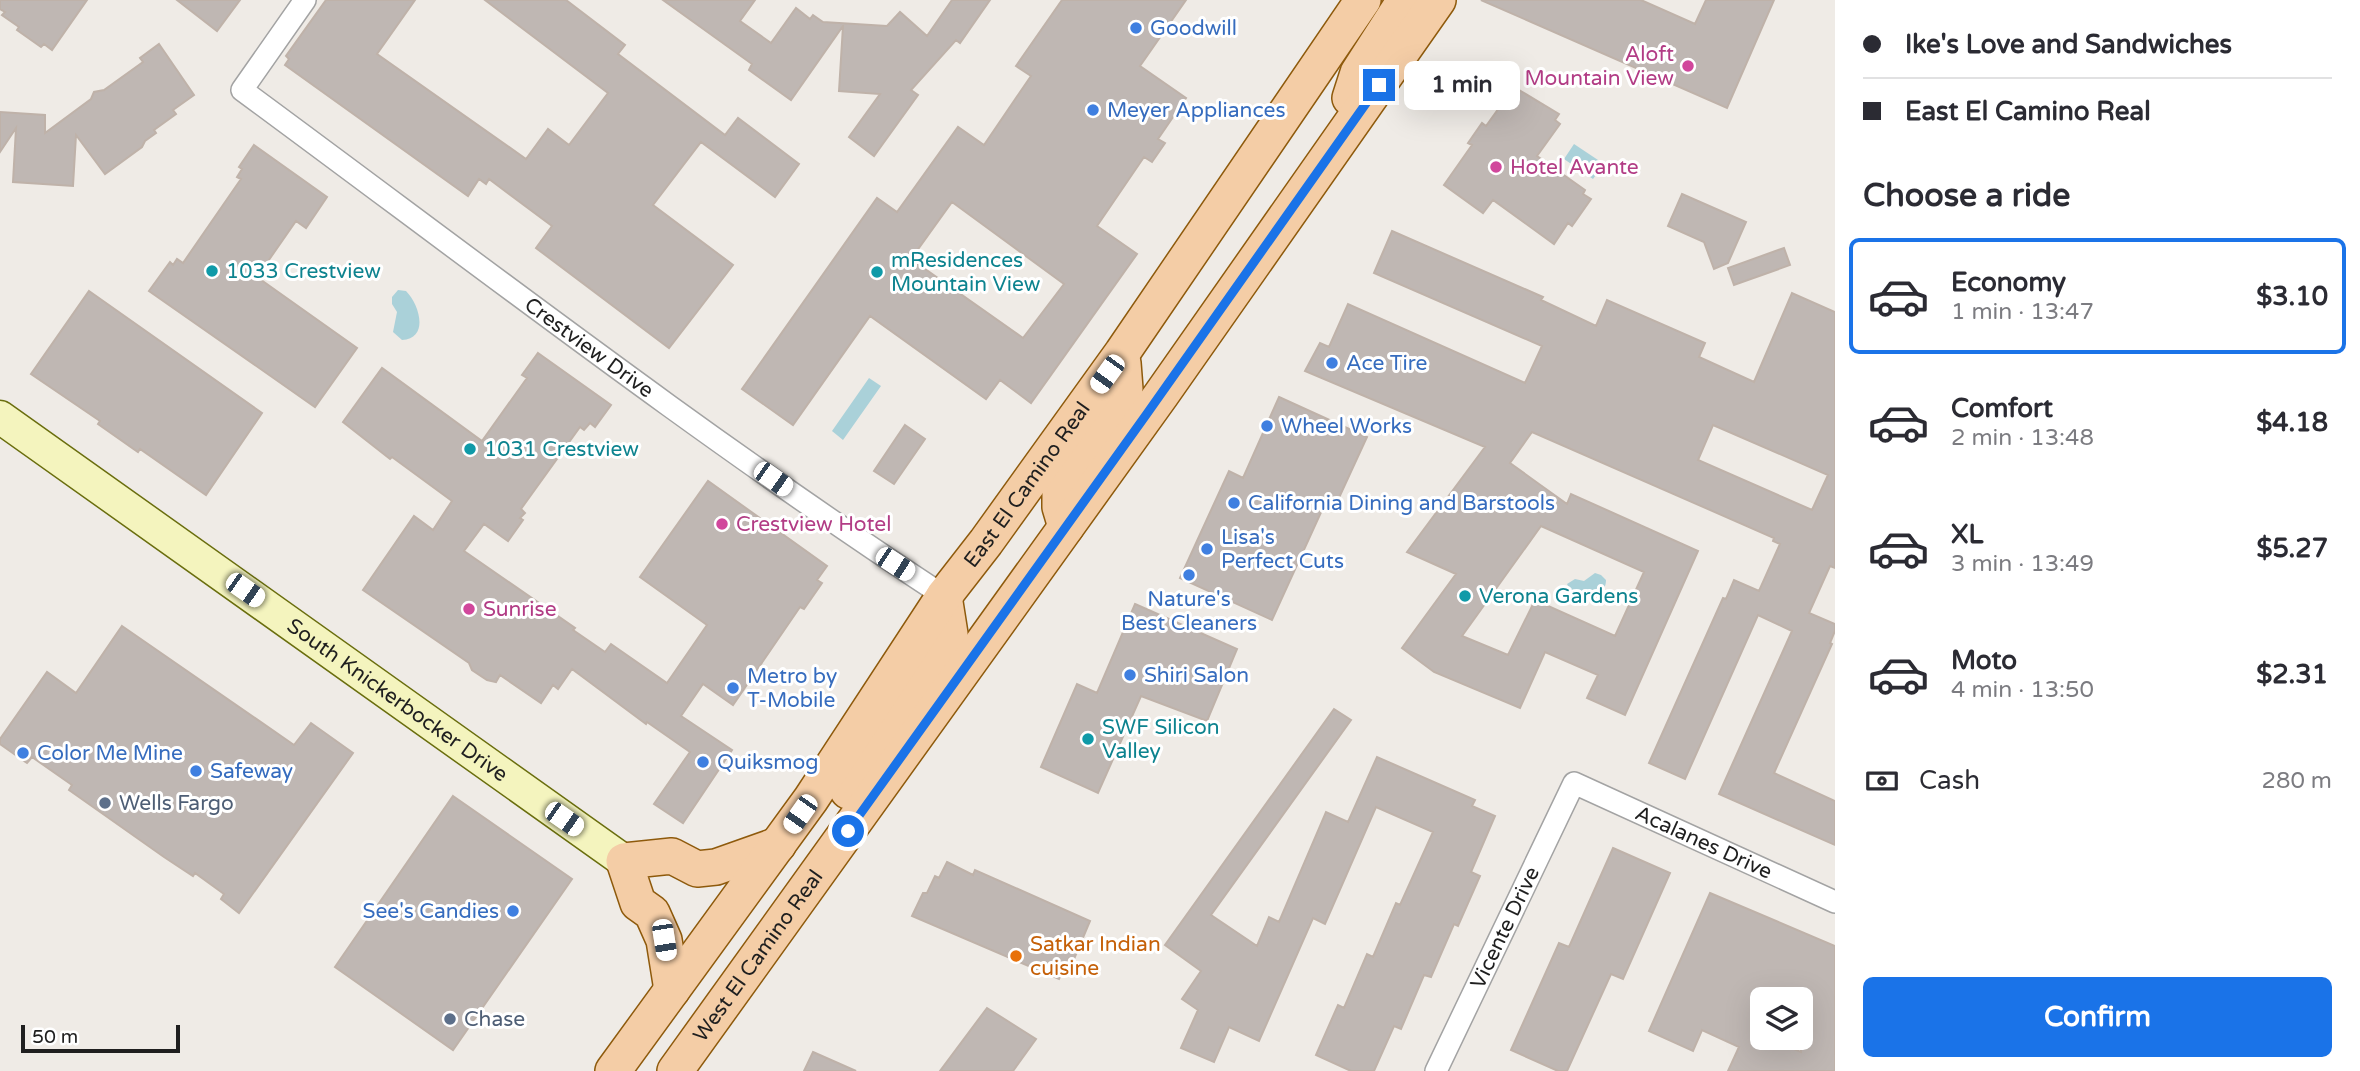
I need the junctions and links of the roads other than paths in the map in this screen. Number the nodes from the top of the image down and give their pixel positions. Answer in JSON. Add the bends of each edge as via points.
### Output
{"nodes":[{"id":1,"x":305,"y":0,"type":"edge"},
{"id":2,"x":1363,"y":0,"type":"edge"},
{"id":3,"x":1405,"y":0,"type":"edge"},
{"id":4,"x":1438,"y":0,"type":"edge"},
{"id":5,"x":1335,"y":148,"type":"junction"},
{"id":6,"x":1122,"y":353,"type":"junction"},
{"id":7,"x":0,"y":417,"type":"edge"},
{"id":8,"x":1066,"y":527,"type":"junction"},
{"id":9,"x":944,"y":596,"type":"junction"},
{"id":10,"x":1574,"y":783,"type":"joint"},
{"id":11,"x":778,"y":845,"type":"junction"},
{"id":12,"x":624,"y":861,"type":"junction"},
{"id":13,"x":816,"y":876,"type":"junction"},
{"id":14,"x":1835,"y":902,"type":"edge"},
{"id":15,"x":672,"y":990,"type":"junction"},
{"id":16,"x":613,"y":1071,"type":"edge"},
{"id":17,"x":675,"y":1071,"type":"edge"},
{"id":18,"x":1436,"y":1071,"type":"edge"}],
"edges":[{"from":1,"to":9,"type":"street","name":"Crestview Drive","via":[[242,90],[653,394]]},
{"from":2,"to":6,"type":"main road","name":"East El Camino Real"},
{"from":3,"to":5,"type":"main road","via":[[1358,74]]},
{"from":4,"to":5,"type":"main road"},
{"from":5,"to":8,"type":"main road","name":"West El Camino Real"},
{"from":6,"to":8,"type":"main road","via":[[1125,389],[1060,489],[1059,508]]},
{"from":6,"to":9,"type":"main road","name":"East El Camino Real"},
{"from":7,"to":12,"type":"street","name":"South Knickerbocker Drive"},
{"from":8,"to":13,"type":"main road","name":"West El Camino Real"},
{"from":9,"to":11,"type":"main road","name":"East El Camino Real"},
{"from":9,"to":13,"type":"main road","via":[[950,634],[945,649],[847,792]]},
{"from":10,"to":14,"type":"street","name":"Acalanes Drive"},
{"from":10,"to":18,"type":"street","name":"Vicente Drive"},
{"from":11,"to":12,"type":"main road","via":[[697,869],[672,856]]},
{"from":11,"to":15,"type":"main road"},
{"from":12,"to":15,"type":"main road","via":[[638,902],[652,913],[664,940]]},
{"from":13,"to":17,"type":"main road","name":"West El Camino Real"},
{"from":15,"to":16,"type":"main road"}]}
